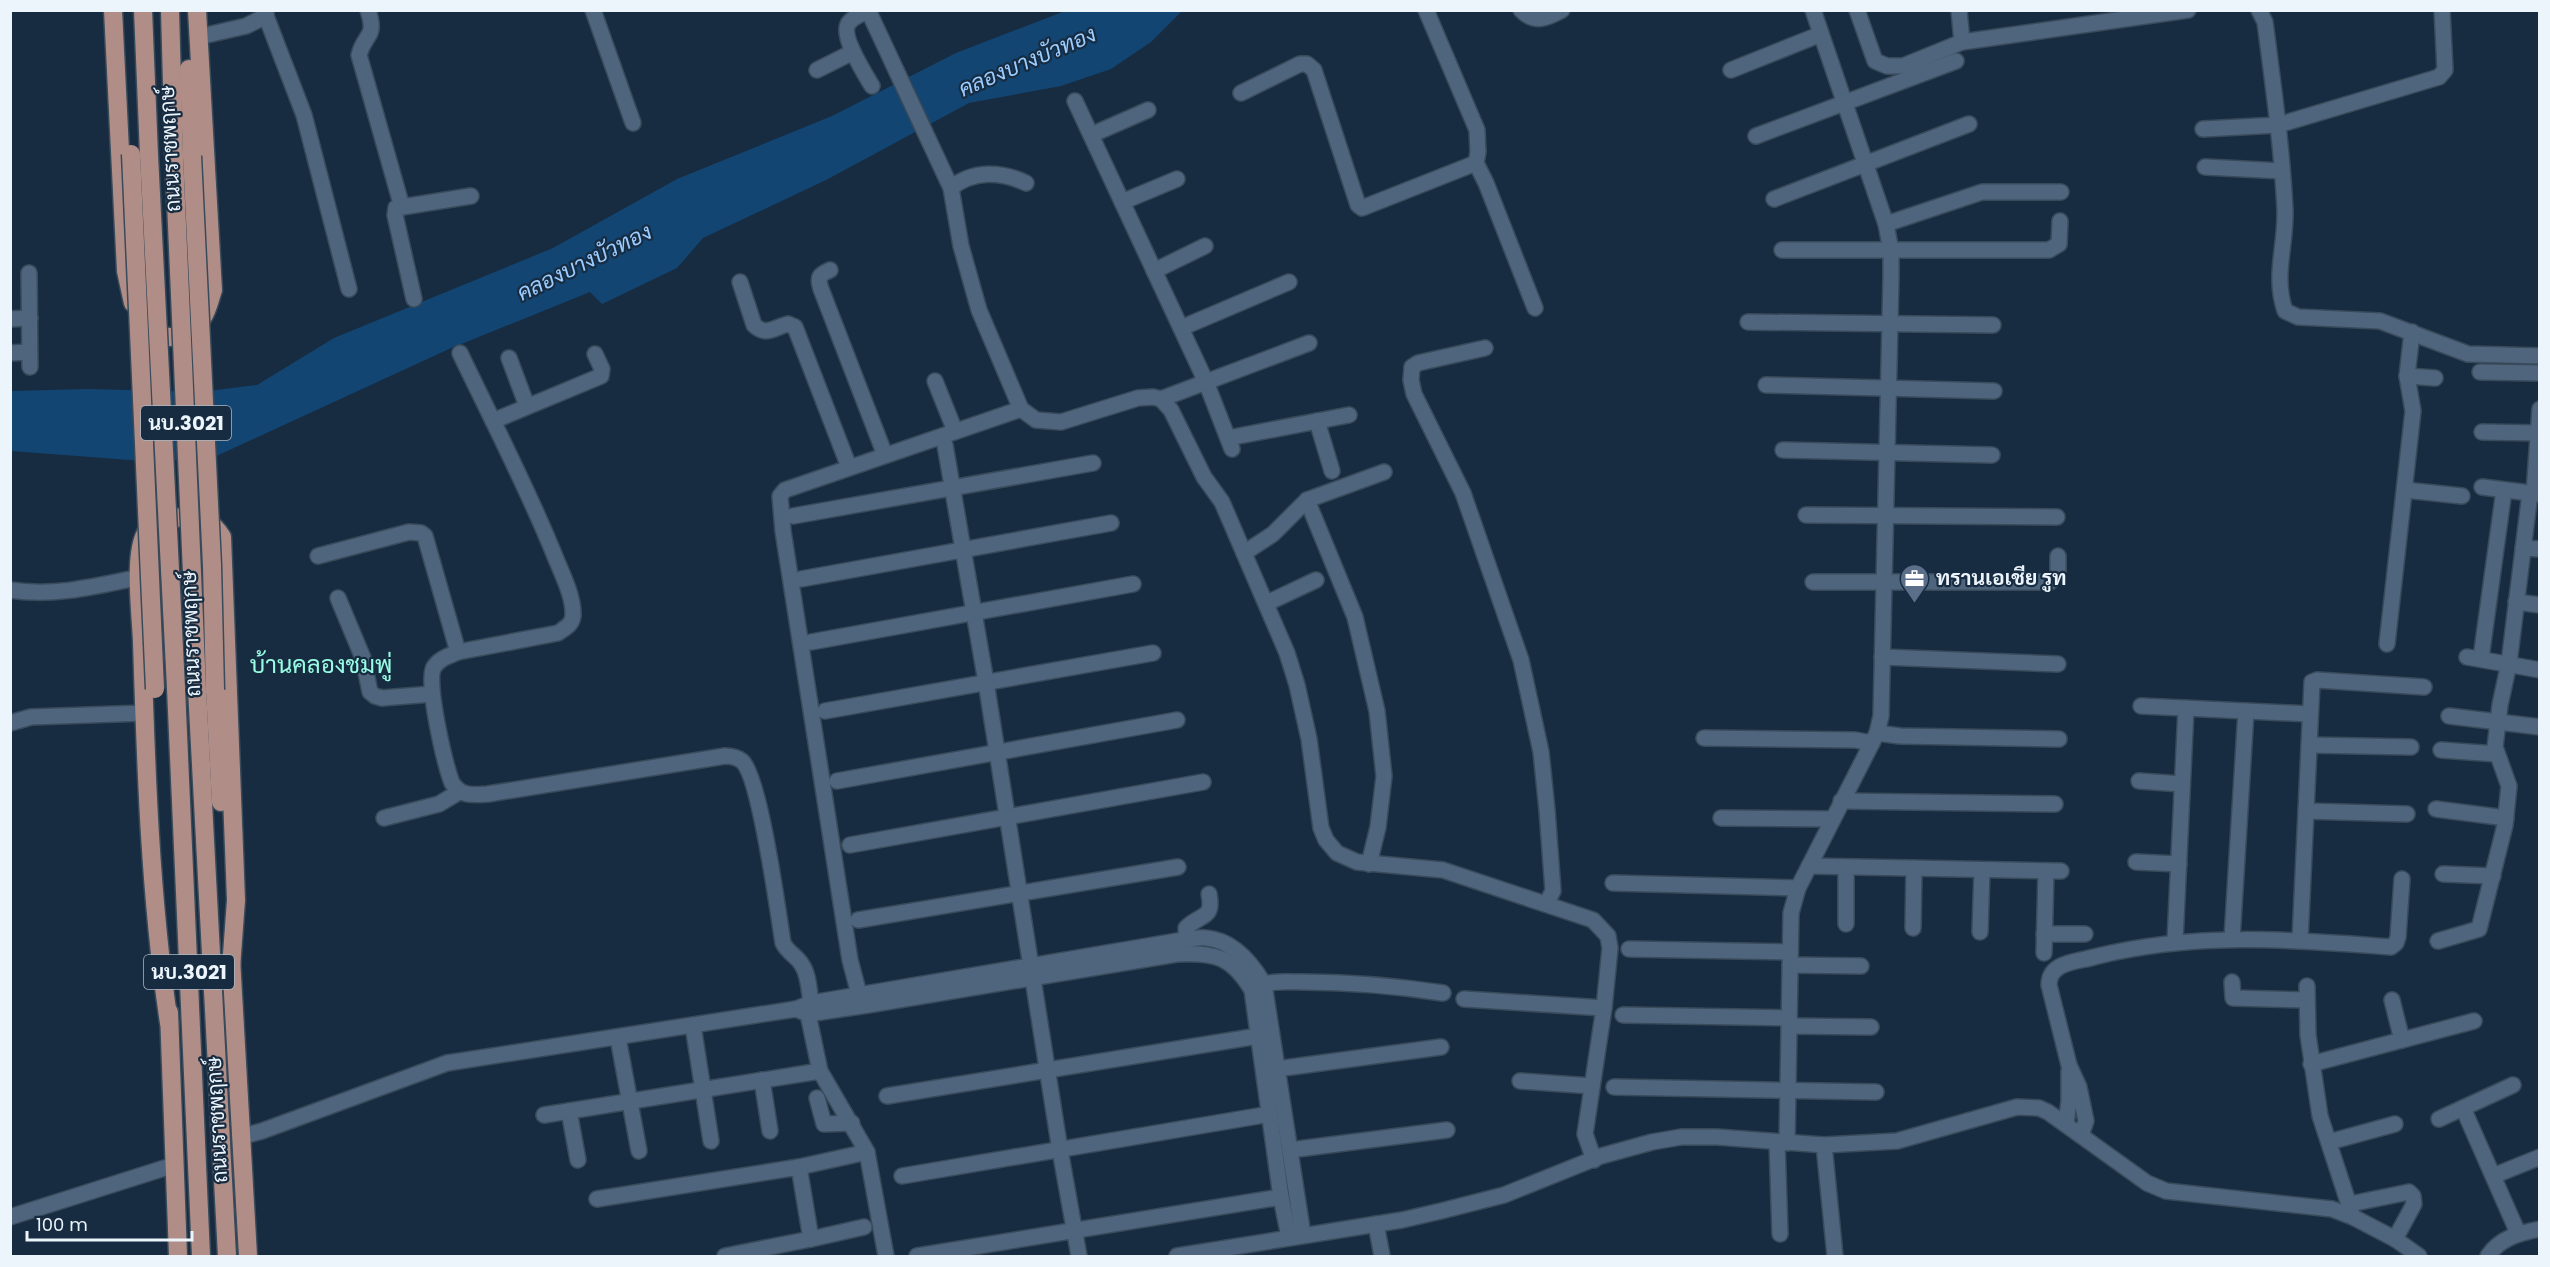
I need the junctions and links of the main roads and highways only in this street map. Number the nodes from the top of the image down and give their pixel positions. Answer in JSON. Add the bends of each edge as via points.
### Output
{"nodes":[{"id":1,"x":113,"y":10,"type":"edge"},
{"id":2,"x":124,"y":10,"type":"edge"},
{"id":3,"x":143,"y":10,"type":"edge"},
{"id":4,"x":170,"y":10,"type":"edge"},
{"id":5,"x":187,"y":10,"type":"edge"},
{"id":6,"x":197,"y":10,"type":"edge"},
{"id":7,"x":140,"y":155,"type":"junction"},
{"id":8,"x":183,"y":156,"type":"junction"},
{"id":9,"x":206,"y":690,"type":"junction"},
{"id":10,"x":231,"y":968,"type":"junction"},
{"id":11,"x":169,"y":1023,"type":"junction"},
{"id":12,"x":177,"y":1256,"type":"edge"},
{"id":13,"x":201,"y":1257,"type":"edge"},
{"id":14,"x":227,"y":1257,"type":"edge"},
{"id":15,"x":248,"y":1257,"type":"edge"}],
"edges":[{"from":1,"to":6,"type":"main road","via":[[129,288],[135,312],[143,324],[163,337],[174,338],[188,333],[204,315],[213,290]]},
{"from":2,"to":7,"type":"main road","name":"ถนนราชพฤกษ์","number":"นบ.3021"},
{"from":3,"to":7,"type":"main road","name":"ถนนราชพฤกษ์","number":"นบ.3021"},
{"from":4,"to":8,"type":"main road","name":"ถนนราชพฤกษ์","number":"นบ.3021"},
{"from":5,"to":8,"type":"main road","name":"ถนนราชพฤกษ์","number":"นบ.3021"},
{"from":7,"to":11,"type":"main road","name":"ถนนราชพฤกษ์","number":"นบ.3021","bridge":true,"via":[[155,689],[170,961]]},
{"from":7,"to":13,"type":"main road","name":"ถนนราชพฤกษ์","number":"นบ.3021","bridge":true,"via":[[176,688]]},
{"from":8,"to":9,"type":"main road","name":"ถนนราชพฤกษ์","number":"นบ.3021","bridge":true},
{"from":9,"to":10,"type":"main road","name":"ถนนราชพฤกษ์","number":"นบ.3021"},
{"from":9,"to":14,"type":"main road","name":"ถนนราชพฤกษ์","number":"นบ.3021"},
{"from":10,"to":11,"type":"main road","via":[[236,900],[222,537],[208,522],[163,518],[144,536],[140,577],[160,964]]},
{"from":10,"to":15,"type":"main road","name":"ถนนราชพฤกษ์","number":"นบ.3021"},
{"from":11,"to":12,"type":"main road","name":"ถนนราชพฤกษ์","number":"นบ.3021"}]}
